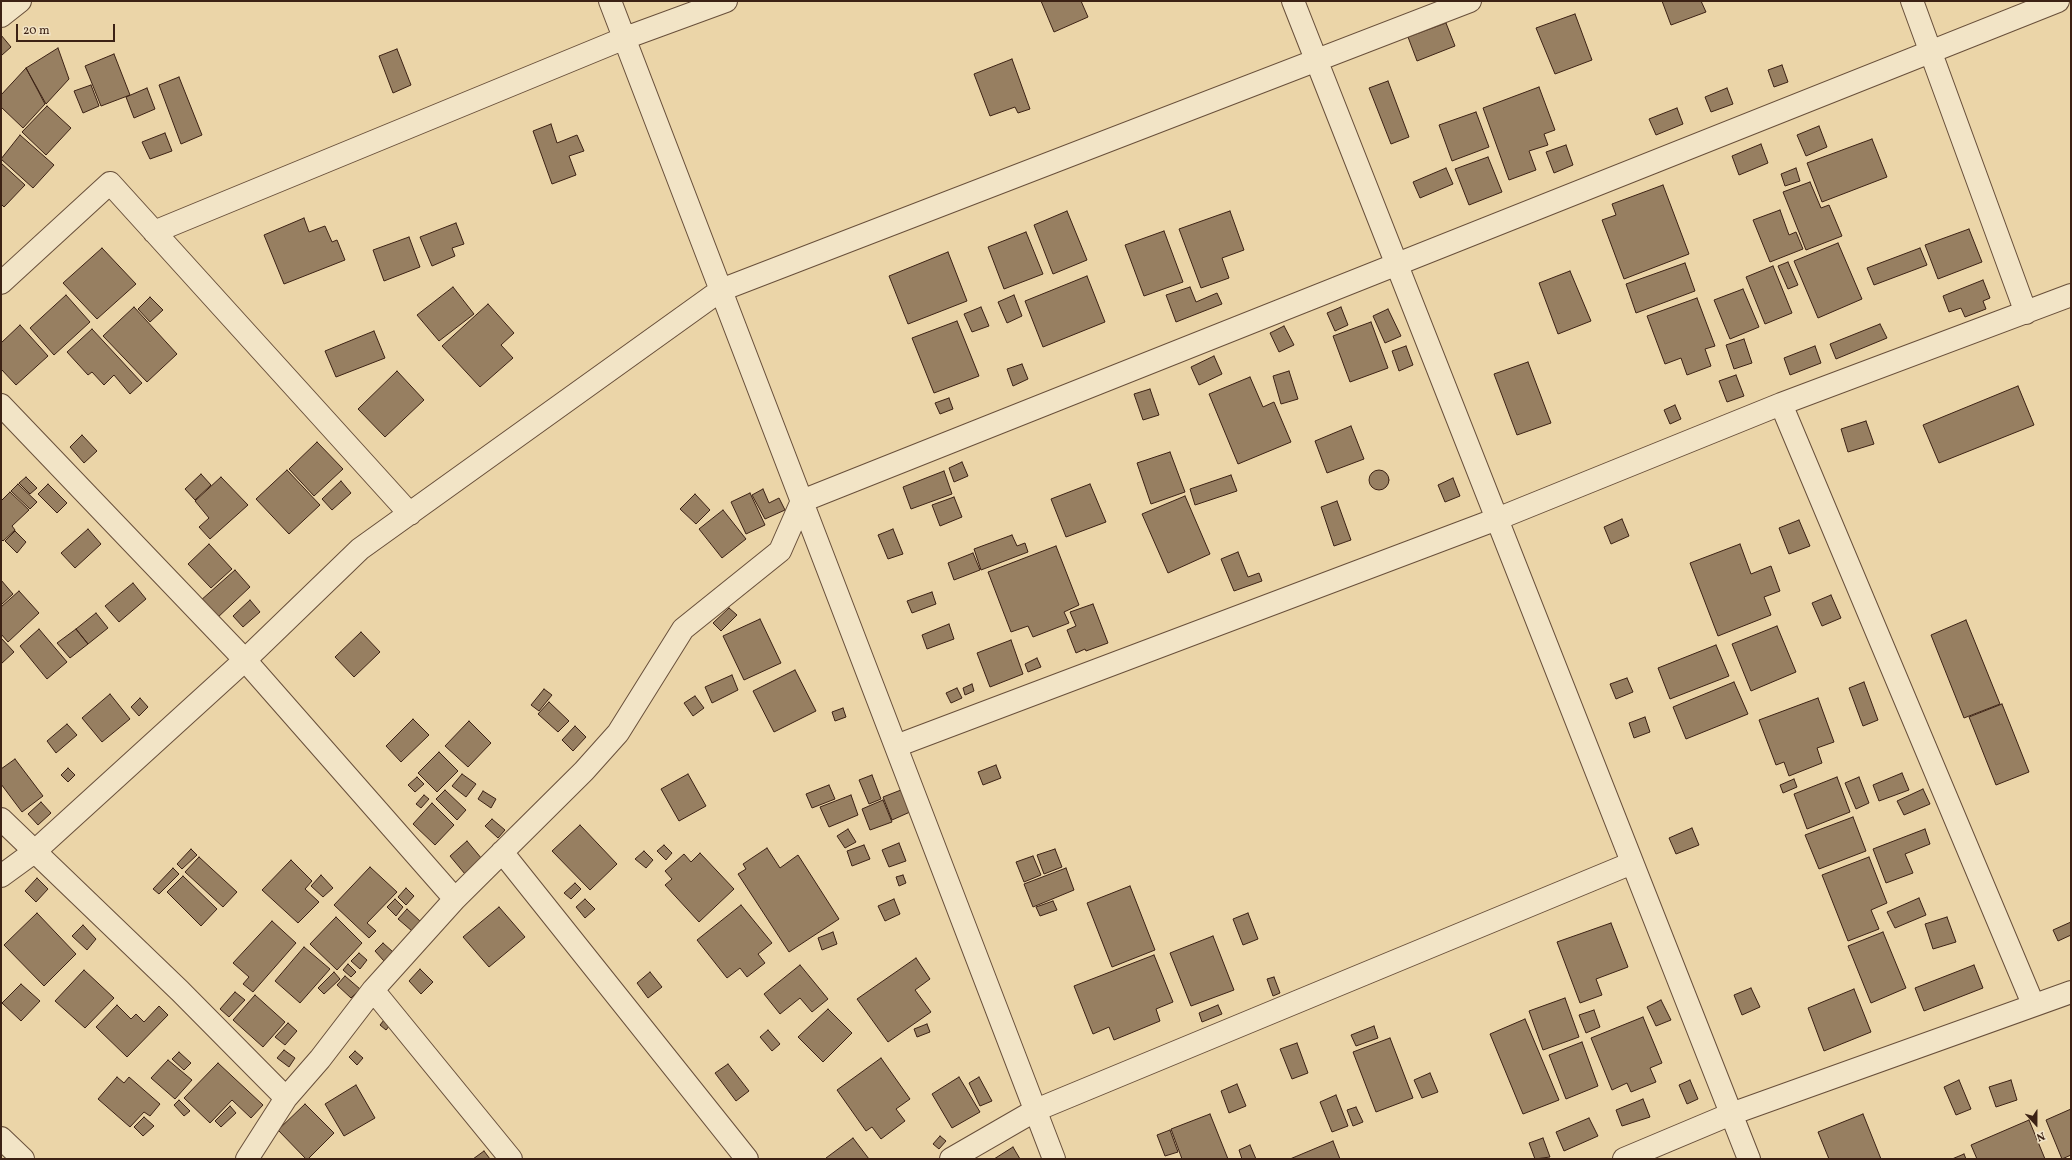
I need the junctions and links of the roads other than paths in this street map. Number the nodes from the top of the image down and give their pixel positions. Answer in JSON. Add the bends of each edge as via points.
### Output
{"nodes":[{"id":1,"x":20,"y":1,"type":"edge"},
{"id":2,"x":610,"y":1,"type":"edge"},
{"id":3,"x":726,"y":1,"type":"edge"},
{"id":4,"x":1293,"y":1,"type":"edge"},
{"id":5,"x":1470,"y":1,"type":"edge"},
{"id":6,"x":1912,"y":1,"type":"edge"},
{"id":7,"x":2058,"y":1,"type":"edge"},
{"id":8,"x":1,"y":16,"type":"edge"},
{"id":9,"x":625,"y":38,"type":"junction"},
{"id":10,"x":1930,"y":52,"type":"junction"},
{"id":11,"x":1316,"y":60,"type":"junction"},
{"id":12,"x":154,"y":232,"type":"junction"},
{"id":13,"x":1397,"y":264,"type":"junction"},
{"id":14,"x":1,"y":283,"type":"edge"},
{"id":15,"x":721,"y":290,"type":"junction"},
{"id":16,"x":2071,"y":295,"type":"edge"},
{"id":17,"x":2026,"y":313,"type":"junction"},
{"id":18,"x":1781,"y":404,"type":"junction"},
{"id":19,"x":1,"y":405,"type":"edge"},
{"id":20,"x":802,"y":501,"type":"junction"},
{"id":21,"x":410,"y":514,"type":"junction"},
{"id":22,"x":1497,"y":519,"type":"junction"},
{"id":23,"x":244,"y":660,"type":"junction"},
{"id":24,"x":896,"y":746,"type":"junction"},
{"id":25,"x":1,"y":819,"type":"edge"},
{"id":26,"x":34,"y":852,"type":"junction"},
{"id":27,"x":502,"y":852,"type":"junction"},
{"id":28,"x":1632,"y":863,"type":"junction"},
{"id":29,"x":1,"y":876,"type":"edge"},
{"id":30,"x":455,"y":899,"type":"junction"},
{"id":31,"x":373,"y":990,"type":"junction"},
{"id":32,"x":2071,"y":992,"type":"edge"},
{"id":33,"x":2033,"y":1004,"type":"junction"},
{"id":34,"x":286,"y":1098,"type":"junction"},
{"id":35,"x":1036,"y":1110,"type":"junction"},
{"id":36,"x":1731,"y":1114,"type":"junction"},
{"id":37,"x":1,"y":1138,"type":"edge"},
{"id":38,"x":23,"y":1159,"type":"edge"},
{"id":39,"x":247,"y":1159,"type":"edge"},
{"id":40,"x":511,"y":1159,"type":"edge"},
{"id":41,"x":746,"y":1159,"type":"edge"},
{"id":42,"x":951,"y":1159,"type":"edge"},
{"id":43,"x":1054,"y":1159,"type":"edge"},
{"id":44,"x":1624,"y":1159,"type":"edge"},
{"id":45,"x":1749,"y":1159,"type":"edge"}],
"edges":[{"from":1,"to":8,"type":"street"},
{"from":2,"to":9,"type":"street"},
{"from":3,"to":9,"type":"street"},
{"from":4,"to":11,"type":"street"},
{"from":5,"to":11,"type":"street"},
{"from":6,"to":10,"type":"street"},
{"from":7,"to":10,"type":"street"},
{"from":9,"to":12,"type":"street"},
{"from":9,"to":15,"type":"street"},
{"from":10,"to":13,"type":"street"},
{"from":10,"to":17,"type":"street"},
{"from":11,"to":13,"type":"street"},
{"from":11,"to":15,"type":"street"},
{"from":12,"to":14,"type":"street","via":[[110,183]]},
{"from":12,"to":21,"type":"street"},
{"from":13,"to":20,"type":"street"},
{"from":13,"to":22,"type":"street"},
{"from":15,"to":20,"type":"street"},
{"from":15,"to":21,"type":"street"},
{"from":16,"to":17,"type":"street"},
{"from":17,"to":18,"type":"street"},
{"from":18,"to":22,"type":"street"},
{"from":18,"to":33,"type":"street"},
{"from":19,"to":23,"type":"street"},
{"from":20,"to":24,"type":"street"},
{"from":20,"to":27,"type":"street","via":[[780,551],[683,629],[618,733],[584,771]]},
{"from":21,"to":23,"type":"street","via":[[360,549]]},
{"from":22,"to":24,"type":"street"},
{"from":22,"to":28,"type":"street"},
{"from":23,"to":26,"type":"street"},
{"from":23,"to":30,"type":"street"},
{"from":24,"to":35,"type":"street"},
{"from":25,"to":26,"type":"street"},
{"from":26,"to":29,"type":"street"},
{"from":26,"to":34,"type":"street"},
{"from":27,"to":30,"type":"street"},
{"from":27,"to":41,"type":"street"},
{"from":28,"to":35,"type":"street"},
{"from":28,"to":36,"type":"street"},
{"from":30,"to":31,"type":"street"},
{"from":31,"to":34,"type":"street","via":[[320,1059]]},
{"from":31,"to":40,"type":"street"},
{"from":32,"to":33,"type":"street"},
{"from":33,"to":36,"type":"street"},
{"from":34,"to":39,"type":"street"},
{"from":35,"to":42,"type":"street"},
{"from":35,"to":43,"type":"street"},
{"from":36,"to":44,"type":"street"},
{"from":36,"to":45,"type":"street"},
{"from":37,"to":38,"type":"street"}]}
